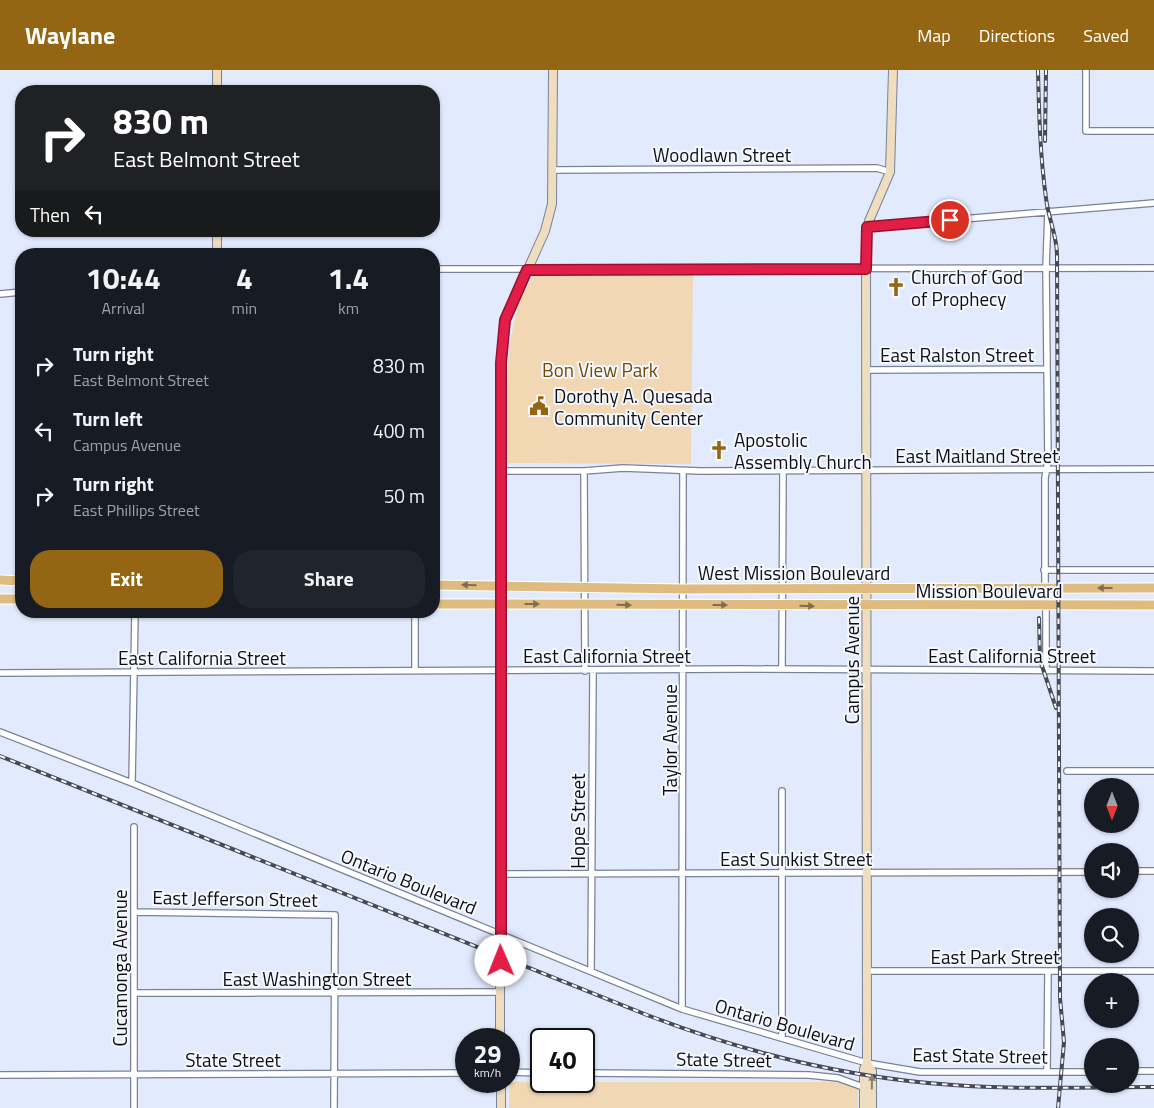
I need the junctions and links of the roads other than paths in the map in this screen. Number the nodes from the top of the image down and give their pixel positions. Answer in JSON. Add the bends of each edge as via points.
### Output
{"nodes":[{"id":1,"x":217,"y":70,"type":"edge"},
{"id":2,"x":553,"y":70,"type":"edge"},
{"id":3,"x":893,"y":70,"type":"edge"},
{"id":4,"x":1086,"y":70,"type":"edge"},
{"id":5,"x":217,"y":85,"type":"edge"},
{"id":6,"x":1154,"y":131,"type":"edge"},
{"id":7,"x":554,"y":170,"type":"junction"},
{"id":8,"x":890,"y":172,"type":"junction"},
{"id":9,"x":1154,"y":203,"type":"edge"},
{"id":10,"x":1048,"y":211,"type":"junction"},
{"id":11,"x":867,"y":227,"type":"junction"},
{"id":12,"x":1046,"y":268,"type":"junction"},
{"id":13,"x":1154,"y":268,"type":"edge"},
{"id":14,"x":440,"y":269,"type":"edge"},
{"id":15,"x":866,"y":269,"type":"junction"},
{"id":16,"x":527,"y":270,"type":"junction"},
{"id":17,"x":15,"y":293,"type":"edge"},
{"id":18,"x":0,"y":294,"type":"edge"},
{"id":19,"x":1047,"y":369,"type":"junction"},
{"id":20,"x":866,"y":370,"type":"junction"},
{"id":21,"x":1046,"y":469,"type":"junction"},
{"id":22,"x":1154,"y":469,"type":"edge"},
{"id":23,"x":867,"y":470,"type":"junction"},
{"id":24,"x":501,"y":471,"type":"junction"},
{"id":25,"x":584,"y":471,"type":"junction"},
{"id":26,"x":683,"y":471,"type":"junction"},
{"id":27,"x":783,"y":471,"type":"junction"},
{"id":28,"x":1044,"y":570,"type":"junction"},
{"id":29,"x":1154,"y":570,"type":"edge"},
{"id":30,"x":0,"y":580,"type":"edge"},
{"id":31,"x":15,"y":581,"type":"edge"},
{"id":32,"x":440,"y":585,"type":"edge"},
{"id":33,"x":501,"y":586,"type":"junction"},
{"id":34,"x":868,"y":587,"type":"junction"},
{"id":35,"x":584,"y":588,"type":"junction"},
{"id":36,"x":1044,"y":588,"type":"junction"},
{"id":37,"x":1154,"y":588,"type":"edge"},
{"id":38,"x":683,"y":589,"type":"junction"},
{"id":39,"x":784,"y":589,"type":"junction"},
{"id":40,"x":0,"y":599,"type":"edge"},
{"id":41,"x":15,"y":599,"type":"edge"},
{"id":42,"x":440,"y":604,"type":"edge"},
{"id":43,"x":501,"y":604,"type":"junction"},
{"id":44,"x":584,"y":604,"type":"junction"},
{"id":45,"x":683,"y":605,"type":"junction"},
{"id":46,"x":1154,"y":605,"type":"edge"},
{"id":47,"x":784,"y":606,"type":"junction"},
{"id":48,"x":868,"y":606,"type":"junction"},
{"id":49,"x":1046,"y":606,"type":"junction"},
{"id":50,"x":135,"y":618,"type":"edge"},
{"id":51,"x":415,"y":618,"type":"edge"},
{"id":52,"x":782,"y":669,"type":"junction"},
{"id":53,"x":867,"y":669,"type":"junction"},
{"id":54,"x":415,"y":670,"type":"junction"},
{"id":55,"x":501,"y":670,"type":"junction"},
{"id":56,"x":585,"y":671,"type":"junction"},
{"id":57,"x":593,"y":671,"type":"junction"},
{"id":58,"x":684,"y":671,"type":"junction"},
{"id":59,"x":1046,"y":671,"type":"junction"},
{"id":60,"x":1154,"y":671,"type":"edge"},
{"id":61,"x":134,"y":672,"type":"junction"},
{"id":62,"x":0,"y":673,"type":"edge"},
{"id":63,"x":0,"y":732,"type":"edge"},
{"id":64,"x":1066,"y":771,"type":"dead end"},
{"id":65,"x":1154,"y":771,"type":"edge"},
{"id":66,"x":132,"y":783,"type":"junction"},
{"id":67,"x":782,"y":791,"type":"dead end"},
{"id":68,"x":134,"y":828,"type":"dead end"},
{"id":69,"x":1139,"y":871,"type":"edge"},
{"id":70,"x":1154,"y":871,"type":"edge"},
{"id":71,"x":866,"y":872,"type":"junction"},
{"id":72,"x":1084,"y":872,"type":"edge"},
{"id":73,"x":592,"y":873,"type":"junction"},
{"id":74,"x":783,"y":873,"type":"junction"},
{"id":75,"x":499,"y":874,"type":"junction"},
{"id":76,"x":683,"y":874,"type":"junction"},
{"id":77,"x":134,"y":912,"type":"junction"},
{"id":78,"x":500,"y":935,"type":"junction"},
{"id":79,"x":591,"y":971,"type":"junction"},
{"id":80,"x":866,"y":971,"type":"junction"},
{"id":81,"x":1154,"y":971,"type":"edge"},
{"id":82,"x":1048,"y":972,"type":"junction"},
{"id":83,"x":500,"y":992,"type":"junction"},
{"id":84,"x":134,"y":993,"type":"junction"},
{"id":85,"x":335,"y":993,"type":"junction"},
{"id":86,"x":682,"y":1009,"type":"junction"},
{"id":87,"x":500,"y":1028,"type":"edge"},
{"id":88,"x":782,"y":1038,"type":"junction"},
{"id":89,"x":867,"y":1063,"type":"junction"},
{"id":90,"x":1047,"y":1071,"type":"junction"},
{"id":91,"x":1139,"y":1071,"type":"edge"},
{"id":92,"x":1154,"y":1071,"type":"edge"},
{"id":93,"x":455,"y":1072,"type":"edge"},
{"id":94,"x":1084,"y":1072,"type":"edge"},
{"id":95,"x":595,"y":1073,"type":"edge"},
{"id":96,"x":134,"y":1074,"type":"junction"},
{"id":97,"x":334,"y":1074,"type":"junction"},
{"id":98,"x":0,"y":1075,"type":"edge"},
{"id":99,"x":863,"y":1087,"type":"junction"},
{"id":100,"x":500,"y":1093,"type":"edge"},
{"id":101,"x":872,"y":1105,"type":"edge"},
{"id":102,"x":134,"y":1108,"type":"edge"},
{"id":103,"x":334,"y":1108,"type":"edge"},
{"id":104,"x":501,"y":1108,"type":"edge"},
{"id":105,"x":864,"y":1108,"type":"edge"}],
"edges":[{"from":1,"to":5,"type":"street"},
{"from":2,"to":7,"type":"street"},
{"from":3,"to":8,"type":"street"},
{"from":4,"to":6,"type":"street","via":[[1086,131]]},
{"from":7,"to":8,"type":"street","name":"Woodlawn Street","via":[[877,168]]},
{"from":7,"to":16,"type":"street","via":[[552,204]]},
{"from":8,"to":11,"type":"street","name":"Campus Avenue"},
{"from":9,"to":10,"type":"street"},
{"from":10,"to":11,"type":"street"},
{"from":10,"to":12,"type":"street"},
{"from":11,"to":15,"type":"street","name":"Campus Avenue"},
{"from":12,"to":13,"type":"street"},
{"from":12,"to":15,"type":"street"},
{"from":12,"to":19,"type":"street"},
{"from":14,"to":16,"type":"street"},
{"from":15,"to":16,"type":"street"},
{"from":15,"to":20,"type":"street","name":"Campus Avenue"},
{"from":16,"to":24,"type":"street","via":[[505,320],[501,363]]},
{"from":17,"to":18,"type":"street"},
{"from":19,"to":20,"type":"street","name":"East Ralston Street"},
{"from":19,"to":21,"type":"street"},
{"from":20,"to":23,"type":"street","name":"Campus Avenue"},
{"from":21,"to":22,"type":"street","name":"East Maitland Street"},
{"from":21,"to":23,"type":"street","name":"East Maitland Street"},
{"from":21,"to":28,"type":"street"},
{"from":23,"to":27,"type":"street","name":"East Maitland Street"},
{"from":23,"to":34,"type":"street","name":"Campus Avenue"},
{"from":24,"to":25,"type":"street","name":"East Maitland Street"},
{"from":24,"to":33,"type":"street"},
{"from":25,"to":26,"type":"street","name":"East Maitland Street","via":[[623,468]]},
{"from":25,"to":35,"type":"street"},
{"from":26,"to":27,"type":"street","name":"East Maitland Street"},
{"from":26,"to":38,"type":"street","name":"Taylor Avenue"},
{"from":27,"to":39,"type":"street"},
{"from":28,"to":29,"type":"street"},
{"from":28,"to":36,"type":"street"},
{"from":30,"to":31,"type":"main road"},
{"from":33,"to":32,"type":"main road","name":"West Mission Boulevard","one_way":true},
{"from":33,"to":35,"type":"main road","name":"West Mission Boulevard"},
{"from":33,"to":43,"type":"street"},
{"from":34,"to":36,"type":"main road","name":"West Mission Boulevard"},
{"from":34,"to":39,"type":"main road","name":"West Mission Boulevard"},
{"from":34,"to":48,"type":"street","name":"Campus Avenue"},
{"from":35,"to":38,"type":"main road","name":"West Mission Boulevard"},
{"from":35,"to":44,"type":"street"},
{"from":37,"to":36,"type":"main road","name":"West Mission Boulevard","one_way":true},
{"from":38,"to":39,"type":"main road","name":"West Mission Boulevard"},
{"from":38,"to":45,"type":"street","name":"Taylor Avenue"},
{"from":39,"to":47,"type":"street"},
{"from":40,"to":41,"type":"main road"},
{"from":42,"to":43,"type":"main road","name":"Mission Boulevard"},
{"from":43,"to":44,"type":"main road","name":"Mission Boulevard","one_way":true},
{"from":43,"to":55,"type":"street"},
{"from":44,"to":45,"type":"main road","name":"Mission Boulevard","one_way":true},
{"from":44,"to":56,"type":"street"},
{"from":45,"to":47,"type":"main road","name":"Mission Boulevard","one_way":true},
{"from":45,"to":58,"type":"street","name":"Taylor Avenue"},
{"from":46,"to":49,"type":"main road","name":"Mission Boulevard"},
{"from":47,"to":48,"type":"main road","name":"Mission Boulevard","one_way":true},
{"from":47,"to":52,"type":"street"},
{"from":48,"to":49,"type":"main road","name":"Mission Boulevard"},
{"from":48,"to":53,"type":"street","name":"Campus Avenue"},
{"from":49,"to":59,"type":"street"},
{"from":50,"to":61,"type":"street"},
{"from":51,"to":54,"type":"street"},
{"from":52,"to":53,"type":"street","name":"East California Street"},
{"from":52,"to":58,"type":"street","name":"East California Street"},
{"from":53,"to":59,"type":"street","name":"East California Street"},
{"from":53,"to":71,"type":"street","name":"Campus Avenue"},
{"from":54,"to":55,"type":"street","name":"East California Street"},
{"from":54,"to":61,"type":"street","name":"East California Street"},
{"from":55,"to":56,"type":"street","name":"East California Street"},
{"from":55,"to":75,"type":"street"},
{"from":56,"to":57,"type":"street","name":"East California Street"},
{"from":57,"to":58,"type":"street","name":"East California Street"},
{"from":57,"to":73,"type":"street","name":"Hope Street"},
{"from":58,"to":76,"type":"street","name":"Taylor Avenue"},
{"from":59,"to":60,"type":"street","name":"East California Street"},
{"from":61,"to":62,"type":"street","name":"East California Street"},
{"from":61,"to":66,"type":"street"},
{"from":63,"to":66,"type":"street","name":"Ontario Boulevard"},
{"from":64,"to":65,"type":"street"},
{"from":66,"to":78,"type":"street","name":"Ontario Boulevard"},
{"from":67,"to":74,"type":"street"},
{"from":68,"to":77,"type":"street","name":"Cucamonga Avenue"},
{"from":69,"to":70,"type":"street"},
{"from":71,"to":72,"type":"street","name":"East Sunkist Street"},
{"from":71,"to":74,"type":"street","name":"East Sunkist Street"},
{"from":71,"to":80,"type":"street","name":"Campus Avenue"},
{"from":73,"to":75,"type":"street","name":"East Sunkist Street"},
{"from":73,"to":76,"type":"street","name":"East Sunkist Street"},
{"from":73,"to":79,"type":"street","name":"Hope Street"},
{"from":74,"to":76,"type":"street","name":"East Sunkist Street"},
{"from":74,"to":88,"type":"street"},
{"from":75,"to":78,"type":"street"},
{"from":76,"to":86,"type":"street","name":"Taylor Avenue"},
{"from":77,"to":84,"type":"street","name":"Cucamonga Avenue"},
{"from":77,"to":85,"type":"street","name":"East Jefferson Street","via":[[335,915]]},
{"from":78,"to":79,"type":"street","name":"Ontario Boulevard"},
{"from":78,"to":83,"type":"street"},
{"from":79,"to":86,"type":"street","name":"Ontario Boulevard"},
{"from":80,"to":82,"type":"street","name":"East Park Street"},
{"from":80,"to":89,"type":"street","name":"Campus Avenue"},
{"from":81,"to":82,"type":"street","name":"East Park Street"},
{"from":82,"to":90,"type":"street"},
{"from":83,"to":85,"type":"street","name":"East Washington Street"},
{"from":83,"to":87,"type":"street"},
{"from":84,"to":85,"type":"street","name":"East Washington Street"},
{"from":84,"to":96,"type":"street","name":"Cucamonga Avenue"},
{"from":85,"to":97,"type":"street"},
{"from":86,"to":88,"type":"street","name":"Ontario Boulevard"},
{"from":88,"to":89,"type":"street","name":"Ontario Boulevard"},
{"from":89,"to":90,"type":"street","name":"East State Street","via":[[920,1072]]},
{"from":89,"to":99,"type":"street","name":"Campus Avenue"},
{"from":101,"to":89,"type":"street","name":"Campus Avenue","one_way":true,"via":[[872,1072]]},
{"from":90,"to":94,"type":"street","name":"East State Street"},
{"from":91,"to":92,"type":"street"},
{"from":93,"to":97,"type":"street","name":"State Street"},
{"from":95,"to":99,"type":"street","name":"State Street","via":[[809,1075],[838,1078]]},
{"from":96,"to":97,"type":"street","name":"State Street"},
{"from":96,"to":98,"type":"street","name":"State Street"},
{"from":96,"to":102,"type":"street","name":"Cucamonga Avenue"},
{"from":97,"to":103,"type":"street"},
{"from":99,"to":105,"type":"street","name":"Campus Avenue"},
{"from":100,"to":104,"type":"street"}]}
